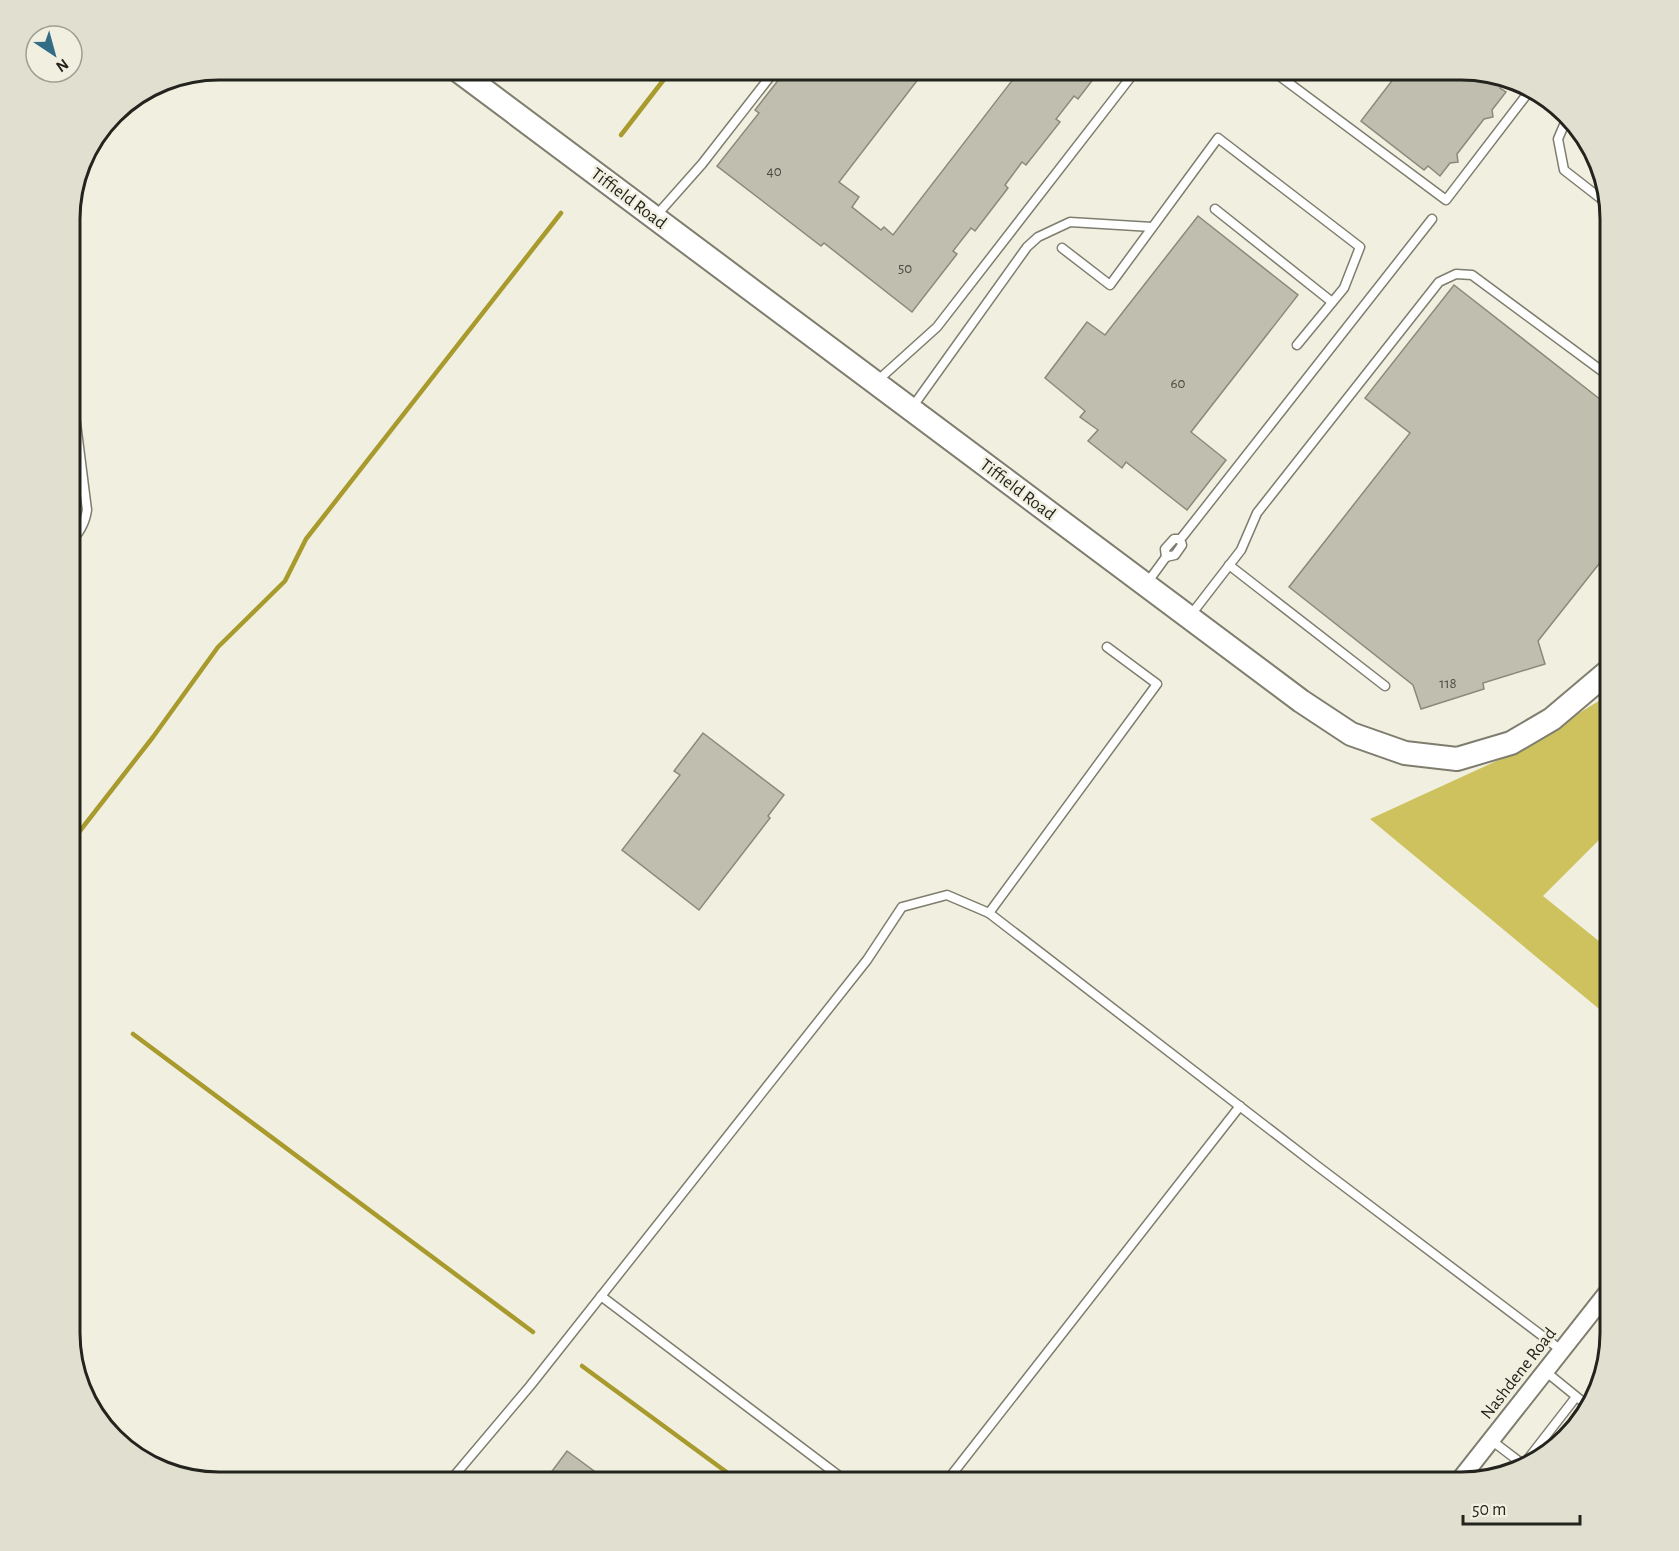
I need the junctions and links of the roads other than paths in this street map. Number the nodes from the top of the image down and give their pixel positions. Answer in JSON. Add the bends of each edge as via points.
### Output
{"nodes":[{"id":1,"x":471,"y":80,"type":"edge"},
{"id":2,"x":767,"y":80,"type":"edge"},
{"id":3,"x":1128,"y":80,"type":"edge"},
{"id":4,"x":1285,"y":80,"type":"edge"},
{"id":5,"x":1526,"y":96,"type":"edge"},
{"id":6,"x":1565,"y":127,"type":"edge"},
{"id":7,"x":1597,"y":196,"type":"edge"},
{"id":8,"x":1215,"y":209,"type":"dead end"},
{"id":9,"x":654,"y":217,"type":"junction"},
{"id":10,"x":1432,"y":219,"type":"dead end"},
{"id":11,"x":1152,"y":227,"type":"junction"},
{"id":12,"x":1062,"y":248,"type":"dead end"},
{"id":13,"x":1332,"y":302,"type":"junction"},
{"id":14,"x":1297,"y":345,"type":"dead end"},
{"id":15,"x":1599,"y":369,"type":"edge"},
{"id":16,"x":876,"y":382,"type":"junction"},
{"id":17,"x":911,"y":409,"type":"junction"},
{"id":18,"x":80,"y":454,"type":"edge"},
{"id":19,"x":80,"y":532,"type":"edge"},
{"id":20,"x":1229,"y":566,"type":"junction"},
{"id":21,"x":1146,"y":584,"type":"junction"},
{"id":22,"x":1189,"y":617,"type":"junction"},
{"id":23,"x":1107,"y":647,"type":"dead end"},
{"id":24,"x":1599,"y":679,"type":"edge"},
{"id":25,"x":1386,"y":686,"type":"dead end"},
{"id":26,"x":989,"y":913,"type":"junction"},
{"id":27,"x":1240,"y":1106,"type":"junction"},
{"id":28,"x":602,"y":1296,"type":"junction"},
{"id":29,"x":1600,"y":1301,"type":"edge"},
{"id":30,"x":1561,"y":1350,"type":"junction"},
{"id":31,"x":1545,"y":1371,"type":"junction"},
{"id":32,"x":1576,"y":1397,"type":"junction"},
{"id":33,"x":1581,"y":1401,"type":"edge"},
{"id":34,"x":1491,"y":1440,"type":"junction"},
{"id":35,"x":1536,"y":1449,"type":"edge"},
{"id":36,"x":1516,"y":1460,"type":"edge"},
{"id":37,"x":1466,"y":1471,"type":"edge"},
{"id":38,"x":458,"y":1472,"type":"edge"},
{"id":39,"x":833,"y":1472,"type":"edge"},
{"id":40,"x":954,"y":1472,"type":"edge"}],
"edges":[{"from":1,"to":9,"type":"street","name":"Tiffield Road"},
{"from":2,"to":9,"type":"lane","via":[[702,164]]},
{"from":3,"to":16,"type":"lane","via":[[937,327]]},
{"from":4,"to":5,"type":"lane","via":[[1446,200]]},
{"from":6,"to":7,"type":"lane","via":[[1558,139],[1564,170]]},
{"from":8,"to":13,"type":"lane"},
{"from":9,"to":16,"type":"street","name":"Tiffield Road"},
{"from":10,"to":21,"type":"lane","via":[[1180,539],[1174,539],[1165,549],[1166,557]]},
{"from":11,"to":12,"type":"lane","via":[[1110,285]]},
{"from":11,"to":13,"type":"lane","via":[[1218,138],[1360,248],[1344,288]]},
{"from":11,"to":17,"type":"lane","via":[[1070,222],[1038,237]]},
{"from":13,"to":14,"type":"lane"},
{"from":15,"to":20,"type":"lane","via":[[1472,275],[1456,274],[1439,282],[1257,513],[1241,550]]},
{"from":16,"to":17,"type":"street","name":"Tiffield Road"},
{"from":17,"to":21,"type":"street","name":"Tiffield Road"},
{"from":18,"to":19,"type":"lane","via":[[87,510]]},
{"from":20,"to":22,"type":"lane"},
{"from":20,"to":25,"type":"lane"},
{"from":21,"to":22,"type":"street","name":"Tiffield Road"},
{"from":22,"to":24,"type":"street","name":"Tiffield Road","via":[[1351,734],[1405,753],[1457,759],[1511,743],[1552,720]]},
{"from":23,"to":26,"type":"lane","via":[[1157,684]]},
{"from":26,"to":27,"type":"lane"},
{"from":26,"to":28,"type":"lane","via":[[947,894],[902,907],[867,960]]},
{"from":27,"to":30,"type":"lane"},
{"from":27,"to":40,"type":"lane"},
{"from":28,"to":38,"type":"lane"},
{"from":28,"to":39,"type":"lane"},
{"from":29,"to":30,"type":"street","name":"Nashdene Road"},
{"from":30,"to":31,"type":"street","name":"Nashdene Road"},
{"from":31,"to":32,"type":"lane"},
{"from":31,"to":34,"type":"street","name":"Nashdene Road"},
{"from":32,"to":33,"type":"lane"},
{"from":32,"to":35,"type":"lane"},
{"from":34,"to":36,"type":"lane"},
{"from":34,"to":37,"type":"street","name":"Nashdene Road"}]}
